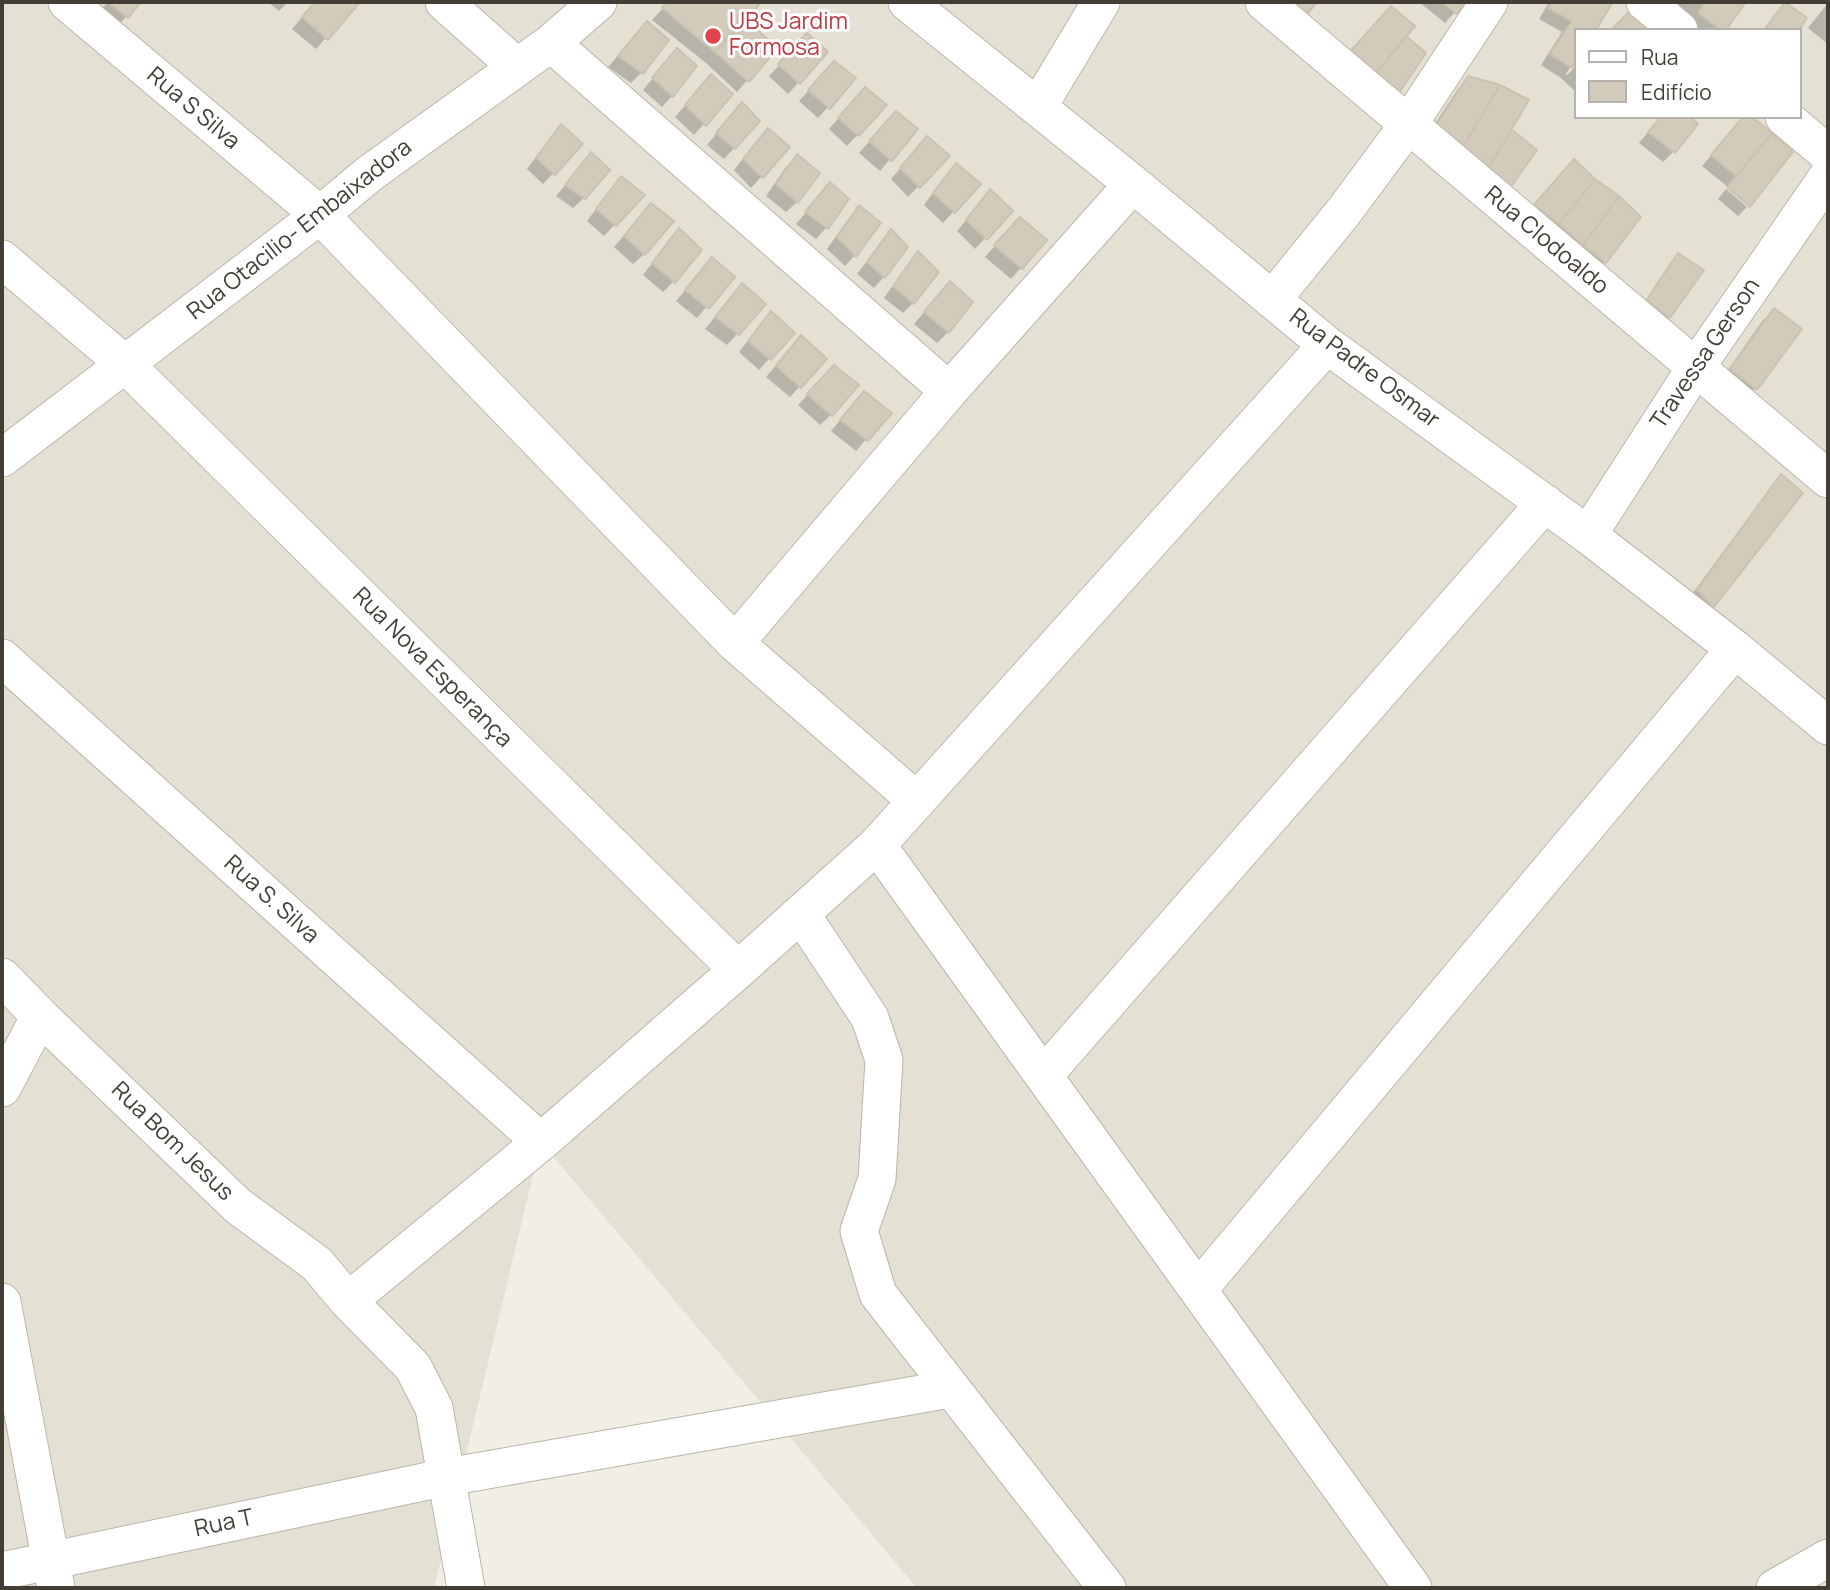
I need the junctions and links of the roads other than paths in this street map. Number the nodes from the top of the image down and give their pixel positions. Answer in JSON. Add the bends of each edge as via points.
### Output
{"nodes":[{"id":1,"x":67,"y":2,"type":"edge"},
{"id":2,"x":444,"y":2,"type":"edge"},
{"id":3,"x":598,"y":2,"type":"edge"},
{"id":4,"x":907,"y":2,"type":"edge"},
{"id":5,"x":1101,"y":2,"type":"edge"},
{"id":6,"x":1264,"y":2,"type":"edge"},
{"id":7,"x":1489,"y":2,"type":"edge"},
{"id":8,"x":1645,"y":2,"type":"edge"},
{"id":9,"x":1677,"y":28,"type":"edge"},
{"id":10,"x":551,"y":43,"type":"junction"},
{"id":11,"x":517,"y":67,"type":"junction"},
{"id":12,"x":1038,"y":107,"type":"junction"},
{"id":13,"x":1786,"y":119,"type":"edge"},
{"id":14,"x":1408,"y":125,"type":"junction"},
{"id":15,"x":1828,"y":154,"type":"edge"},
{"id":16,"x":1828,"y":176,"type":"edge"},
{"id":17,"x":1133,"y":184,"type":"junction"},
{"id":18,"x":320,"y":215,"type":"junction"},
{"id":19,"x":2,"y":259,"type":"edge"},
{"id":20,"x":1272,"y":300,"type":"junction"},
{"id":21,"x":1327,"y":345,"type":"junction"},
{"id":22,"x":126,"y":365,"type":"junction"},
{"id":23,"x":1696,"y":367,"type":"junction"},
{"id":24,"x":949,"y":391,"type":"junction"},
{"id":25,"x":2,"y":458,"type":"edge"},
{"id":26,"x":1828,"y":479,"type":"edge"},
{"id":27,"x":1545,"y":503,"type":"junction"},
{"id":28,"x":1588,"y":535,"type":"junction"},
{"id":29,"x":735,"y":643,"type":"junction"},
{"id":30,"x":1735,"y":649,"type":"junction"},
{"id":31,"x":2,"y":658,"type":"edge"},
{"id":32,"x":1828,"y":726,"type":"edge"},
{"id":33,"x":917,"y":801,"type":"junction"},
{"id":34,"x":877,"y":845,"type":"junction"},
{"id":35,"x":801,"y":914,"type":"junction"},
{"id":36,"x":738,"y":970,"type":"junction"},
{"id":37,"x":2,"y":977,"type":"edge"},
{"id":38,"x":40,"y":1016,"type":"junction"},
{"id":39,"x":1044,"y":1075,"type":"junction"},
{"id":40,"x":2,"y":1088,"type":"edge"},
{"id":41,"x":541,"y":1142,"type":"junction"},
{"id":42,"x":1198,"y":1290,"type":"junction"},
{"id":43,"x":348,"y":1301,"type":"junction"},
{"id":44,"x":2,"y":1302,"type":"edge"},
{"id":45,"x":950,"y":1389,"type":"junction"},
{"id":46,"x":447,"y":1477,"type":"junction"},
{"id":47,"x":1828,"y":1558,"type":"edge"},
{"id":48,"x":2,"y":1571,"type":"edge"},
{"id":49,"x":54,"y":1574,"type":"edge"},
{"id":50,"x":466,"y":1588,"type":"edge"},
{"id":51,"x":1107,"y":1588,"type":"edge"},
{"id":52,"x":1413,"y":1588,"type":"edge"},
{"id":53,"x":1775,"y":1588,"type":"edge"}],
"edges":[{"from":1,"to":18,"type":"street","name":"Rua S Silva"},
{"from":2,"to":11,"type":"street"},
{"from":3,"to":10,"type":"street","name":"Rua Otacilio- Embaixadora"},
{"from":4,"to":12,"type":"street","name":"Rua Padre Osmar"},
{"from":5,"to":12,"type":"street"},
{"from":6,"to":14,"type":"street","name":"Rua Clodoaldo"},
{"from":7,"to":14,"type":"street"},
{"from":8,"to":9,"type":"street"},
{"from":10,"to":11,"type":"street","name":"Rua Otacilio- Embaixadora"},
{"from":10,"to":24,"type":"street"},
{"from":11,"to":18,"type":"street","name":"Rua Otacilio- Embaixadora"},
{"from":12,"to":17,"type":"street","name":"Rua Padre Osmar"},
{"from":13,"to":15,"type":"street"},
{"from":14,"to":20,"type":"street"},
{"from":14,"to":23,"type":"street","name":"Rua Clodoaldo"},
{"from":16,"to":23,"type":"street","name":"Travessa Gerson"},
{"from":17,"to":20,"type":"street","name":"Rua Padre Osmar"},
{"from":17,"to":24,"type":"street"},
{"from":18,"to":22,"type":"street","name":"Rua Otacilio- Embaixadora"},
{"from":18,"to":29,"type":"street","name":"Rua S Silva"},
{"from":19,"to":22,"type":"street","name":"Rua Nova Esperança"},
{"from":20,"to":21,"type":"street","name":"Rua Padre Osmar"},
{"from":21,"to":27,"type":"street","name":"Rua Padre Osmar"},
{"from":21,"to":33,"type":"street"},
{"from":22,"to":25,"type":"street","name":"Rua Otacilio- Embaixadora"},
{"from":22,"to":36,"type":"street","name":"Rua Nova Esperança"},
{"from":23,"to":26,"type":"street","name":"Rua Clodoaldo"},
{"from":23,"to":28,"type":"street","name":"Travessa Gerson"},
{"from":24,"to":29,"type":"street"},
{"from":27,"to":28,"type":"street","name":"Rua Padre Osmar"},
{"from":27,"to":39,"type":"street"},
{"from":28,"to":30,"type":"street","name":"Rua Padre Osmar"},
{"from":29,"to":33,"type":"street","name":"Rua S Silva"},
{"from":30,"to":32,"type":"street","name":"Rua Padre Osmar"},
{"from":30,"to":42,"type":"street"},
{"from":31,"to":41,"type":"street","name":"Rua S. Silva"},
{"from":33,"to":34,"type":"street"},
{"from":34,"to":35,"type":"street"},
{"from":34,"to":39,"type":"street"},
{"from":35,"to":36,"type":"street"},
{"from":35,"to":45,"type":"street","via":[[870,1018],[884,1060],[877,1179],[859,1231],[878,1294]]},
{"from":36,"to":41,"type":"street"},
{"from":37,"to":38,"type":"street","name":"Rua Bom Jesus"},
{"from":38,"to":40,"type":"street"},
{"from":38,"to":43,"type":"street","name":"Rua Bom Jesus","via":[[238,1206],[317,1264]]},
{"from":39,"to":42,"type":"street"},
{"from":41,"to":43,"type":"street"},
{"from":42,"to":52,"type":"street"},
{"from":43,"to":46,"type":"street","name":"Rua Bom Jesus","via":[[413,1367],[434,1408]]},
{"from":44,"to":49,"type":"street"},
{"from":45,"to":46,"type":"street","name":"Rua T"},
{"from":45,"to":51,"type":"street"},
{"from":46,"to":49,"type":"street","name":"Rua T"},
{"from":46,"to":50,"type":"street","name":"Rua Bom Jesus"},
{"from":47,"to":53,"type":"street"},
{"from":48,"to":49,"type":"street","name":"Rua T"}]}
